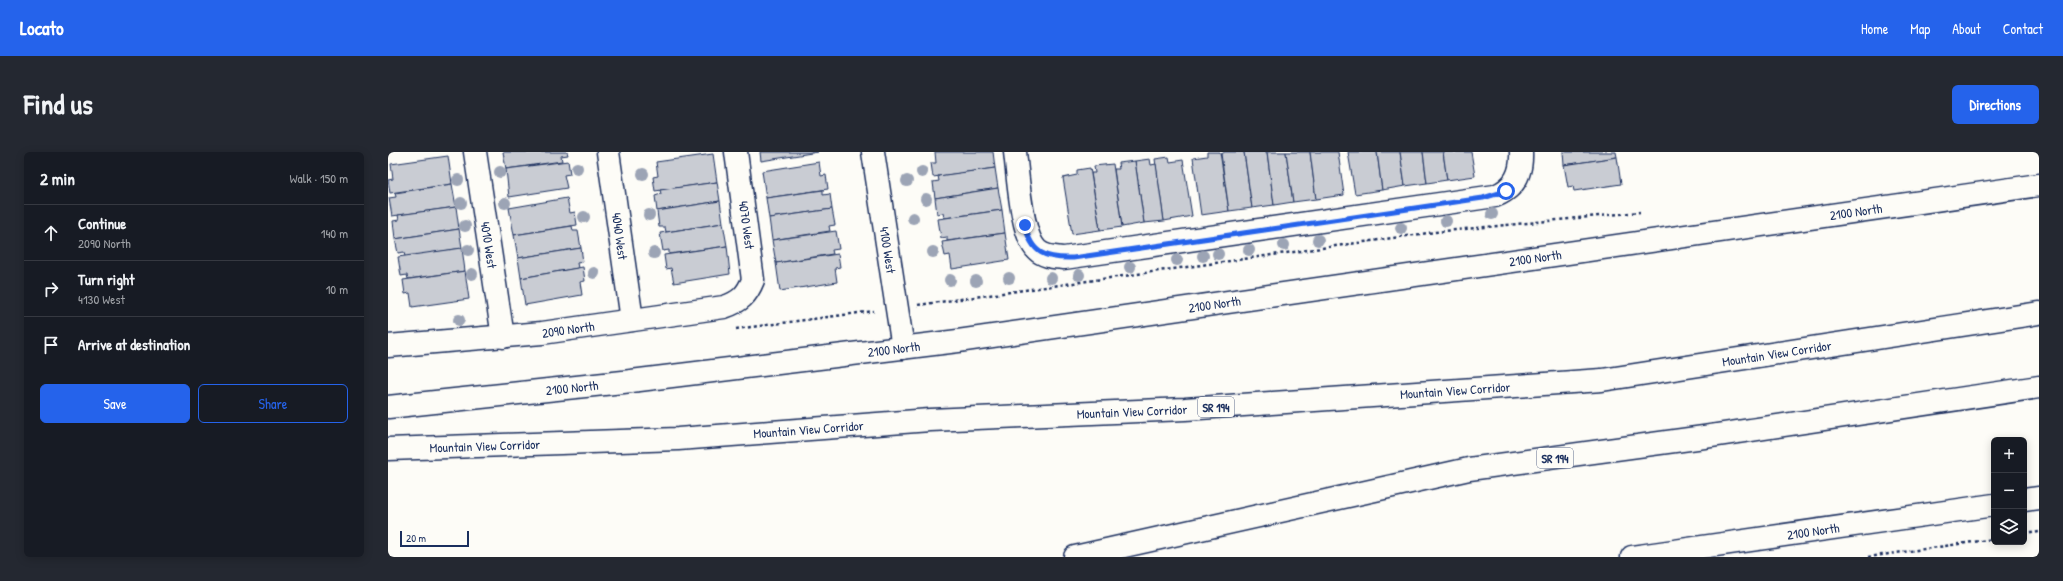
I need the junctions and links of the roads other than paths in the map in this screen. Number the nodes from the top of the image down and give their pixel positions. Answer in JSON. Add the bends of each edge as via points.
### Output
{"nodes":[{"id":1,"x":475,"y":152,"type":"edge"},
{"id":2,"x":608,"y":152,"type":"edge"},
{"id":3,"x":736,"y":152,"type":"edge"},
{"id":4,"x":873,"y":152,"type":"edge"},
{"id":5,"x":1015,"y":152,"type":"edge"},
{"id":6,"x":1521,"y":152,"type":"edge"},
{"id":7,"x":2039,"y":185,"type":"edge"},
{"id":8,"x":745,"y":296,"type":"joint"},
{"id":9,"x":2039,"y":313,"type":"edge"},
{"id":10,"x":632,"y":320,"type":"junction"},
{"id":11,"x":503,"y":337,"type":"junction"},
{"id":12,"x":388,"y":346,"type":"edge"},
{"id":13,"x":904,"y":348,"type":"junction"},
{"id":14,"x":2039,"y":387,"type":"edge"},
{"id":15,"x":388,"y":407,"type":"edge"},
{"id":16,"x":388,"y":449,"type":"edge"},
{"id":17,"x":2039,"y":498,"type":"edge"},
{"id":18,"x":2027,"y":500,"type":"edge"},
{"id":19,"x":1991,"y":505,"type":"edge"},
{"id":20,"x":1076,"y":557,"type":"edge"},
{"id":21,"x":1632,"y":557,"type":"edge"}],
"edges":[{"from":1,"to":11,"type":"main road","name":"4010 West"},
{"from":2,"to":10,"type":"main road","name":"4040 West"},
{"from":3,"to":8,"type":"main road","name":"4070 West","via":[[753,270],[753,280]]},
{"from":4,"to":13,"type":"main road","name":"4100 West"},
{"from":5,"to":6,"type":"main road","via":[[1028,235],[1038,252],[1064,258],[1483,198],[1506,191],[1514,183],[1522,163]]},
{"from":7,"to":13,"type":"main road","name":"2100 North"},
{"from":8,"to":10,"type":"main road","name":"2090 North","via":[[724,307]]},
{"from":9,"to":16,"type":"main road","name":"Mountain View Corridor","number":"SR 194","via":[[1602,380],[1185,409],[930,420],[678,439]]},
{"from":10,"to":11,"type":"main road","name":"2090 North"},
{"from":11,"to":12,"type":"main road","name":"2090 North"},
{"from":13,"to":15,"type":"main road","name":"2100 North"},
{"from":14,"to":20,"type":"main road","number":"SR 194","via":[[1469,469]]},
{"from":17,"to":18,"type":"main road"},
{"from":19,"to":21,"type":"main road","name":"2100 North"}]}
